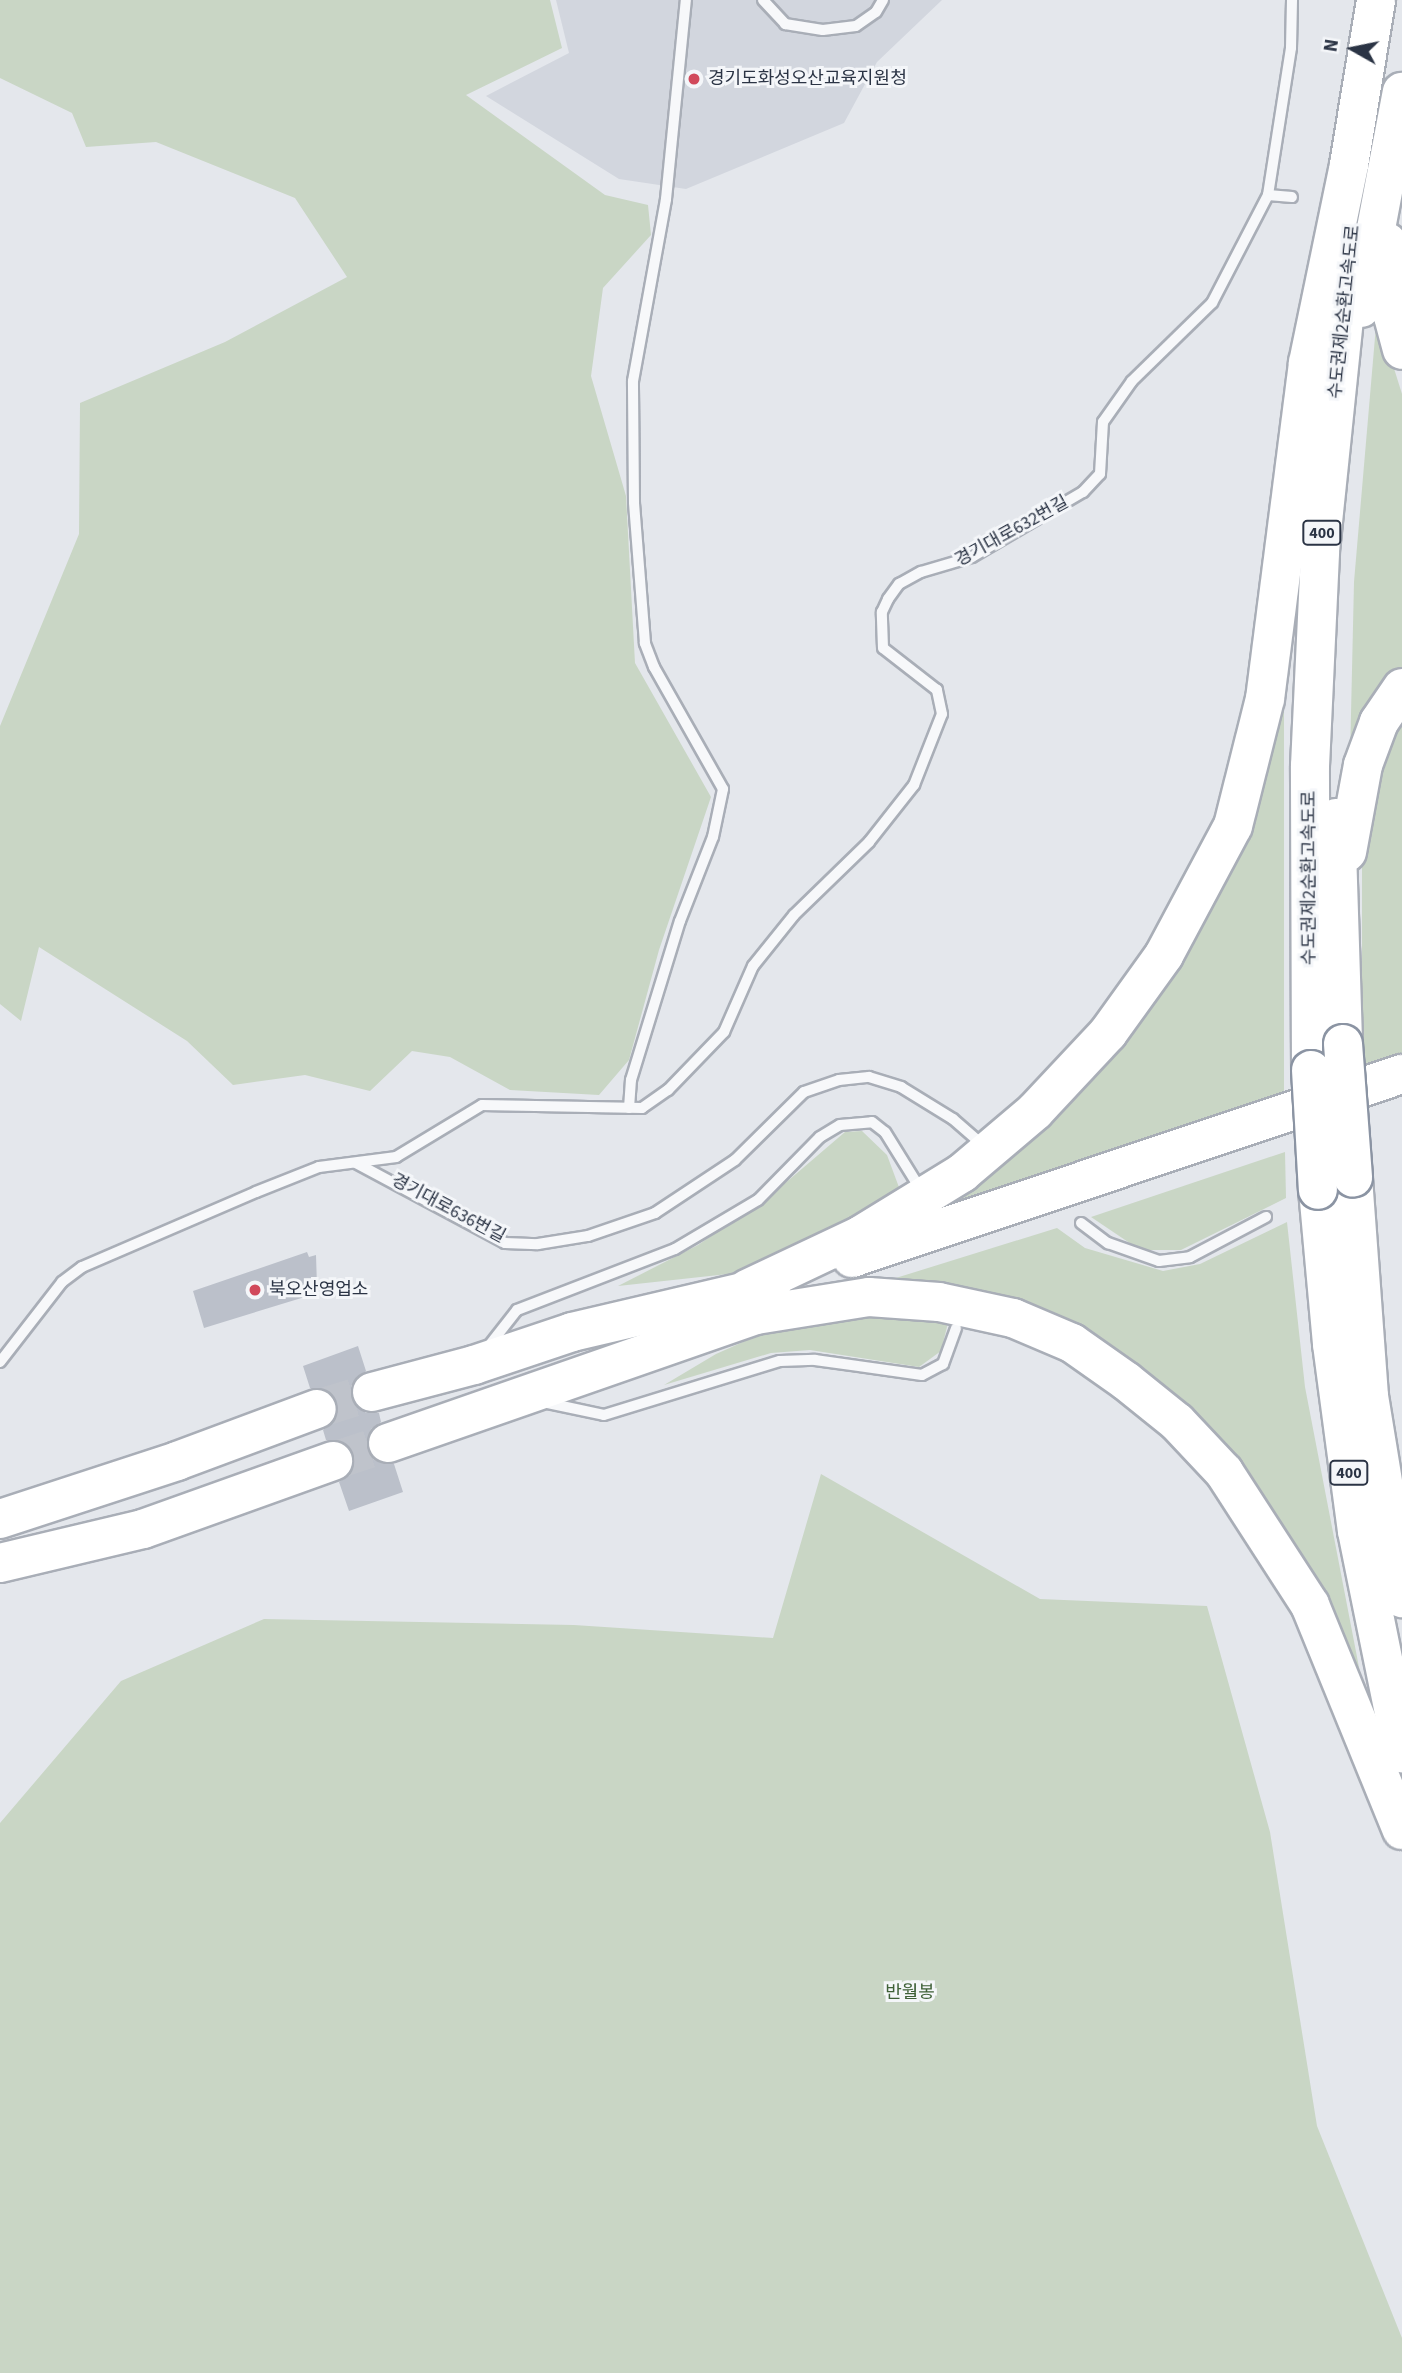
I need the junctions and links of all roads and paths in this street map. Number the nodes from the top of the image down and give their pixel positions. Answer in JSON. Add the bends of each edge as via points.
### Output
{"nodes":[{"id":1,"x":686,"y":0,"type":"edge"},
{"id":2,"x":763,"y":0,"type":"edge"},
{"id":3,"x":883,"y":0,"type":"edge"},
{"id":4,"x":1292,"y":0,"type":"edge"},
{"id":5,"x":1376,"y":0,"type":"edge"},
{"id":6,"x":1388,"y":0,"type":"edge"},
{"id":7,"x":1402,"y":92,"type":"edge"},
{"id":8,"x":1390,"y":147,"type":"junction"},
{"id":9,"x":1268,"y":195,"type":"junction"},
{"id":10,"x":1292,"y":197,"type":"dead end"},
{"id":11,"x":1402,"y":350,"type":"edge"},
{"id":12,"x":1402,"y":688,"type":"edge"},
{"id":13,"x":1337,"y":909,"type":"junction"},
{"id":14,"x":1402,"y":1074,"type":"edge"},
{"id":15,"x":668,"y":1090,"type":"joint"},
{"id":16,"x":1402,"y":1097,"type":"edge"},
{"id":17,"x":629,"y":1108,"type":"junction"},
{"id":18,"x":979,"y":1142,"type":"dead end"},
{"id":19,"x":354,"y":1162,"type":"junction"},
{"id":20,"x":916,"y":1182,"type":"dead end"},
{"id":21,"x":1336,"y":1184,"type":"junction"},
{"id":22,"x":1266,"y":1217,"type":"dead end"},
{"id":23,"x":1080,"y":1223,"type":"dead end"},
{"id":24,"x":751,"y":1302,"type":"junction"},
{"id":25,"x":956,"y":1328,"type":"dead end"},
{"id":26,"x":0,"y":1363,"type":"edge"},
{"id":27,"x":474,"y":1365,"type":"junction"},
{"id":28,"x":372,"y":1392,"type":"tunnel mouth"},
{"id":29,"x":520,"y":1395,"type":"junction"},
{"id":30,"x":317,"y":1409,"type":"tunnel mouth"},
{"id":31,"x":388,"y":1443,"type":"tunnel mouth"},
{"id":32,"x":333,"y":1461,"type":"tunnel mouth"},
{"id":33,"x":0,"y":1519,"type":"edge"},
{"id":34,"x":0,"y":1563,"type":"edge"},
{"id":35,"x":1402,"y":1598,"type":"edge"},
{"id":36,"x":1402,"y":1753,"type":"edge"},
{"id":37,"x":1402,"y":1830,"type":"edge"}],
"edges":[{"from":1,"to":17,"type":"lane","via":[[666,199],[633,381],[634,502],[645,643],[723,789],[713,836],[680,921],[631,1080]]},
{"from":2,"to":3,"type":"lane","via":[[785,24],[823,30],[856,26],[876,12]]},
{"from":4,"to":9,"type":"lane","via":[[1291,48]]},
{"from":5,"to":24,"type":"highway","via":[[1349,165],[1308,363],[1265,699],[1227,838],[1198,898],[1156,966],[1108,1033],[1035,1111],[962,1173]]},
{"from":6,"to":21,"type":"highway","name":"수도권제2순환고속도로","number":"400","bridge":true,"via":[[1355,213],[1320,551],[1310,766],[1311,1070]]},
{"from":7,"to":8,"type":"highway","name":"수도권제2순환고속도로","number":"400"},
{"from":8,"to":11,"type":"highway","via":[[1387,247],[1393,316]]},
{"from":8,"to":13,"type":"highway","name":"수도권제2순환고속도로","number":"400","via":[[1362,303],[1344,495],[1334,697]]},
{"from":9,"to":10,"type":"lane"},
{"from":9,"to":15,"type":"lane","name":"경기대로632번길","via":[[1212,303],[1132,381],[1103,422],[1100,474],[972,557],[910,578],[888,599],[882,612],[883,649],[937,690],[942,715],[914,785],[869,842],[794,915],[753,966],[724,1032]]},
{"from":12,"to":13,"type":"highway","via":[[1378,722],[1363,765]]},
{"from":13,"to":21,"type":"highway","name":"수도권제2순환고속도로","number":"400","bridge":true,"via":[[1343,1044]]},
{"from":14,"to":24,"type":"highway","via":[[770,1286]]},
{"from":15,"to":17,"type":"lane","name":"경기대로636번길","via":[[642,1108]]},
{"from":16,"to":24,"type":"highway","via":[[768,1305]]},
{"from":17,"to":19,"type":"lane","name":"경기대로636번길","via":[[482,1105],[440,1135],[396,1157]]},
{"from":18,"to":19,"type":"lane","name":"경기대로636번길","via":[[953,1119],[901,1087],[869,1077],[839,1080],[804,1092],[735,1160],[655,1213],[588,1236],[538,1244],[505,1243]]},
{"from":19,"to":26,"type":"lane","name":"경기대로636번길","via":[[320,1167],[82,1267],[62,1282]]},
{"from":20,"to":27,"type":"lane","via":[[879,1127],[857,1120],[840,1125],[820,1137],[758,1200],[675,1249],[517,1310]]},
{"from":21,"to":35,"type":"highway","name":"수도권제2순환고속도로","number":"400"},
{"from":21,"to":36,"type":"highway","name":"수도권제2순환고속도로","number":"400","via":[[1332,1344],[1357,1531]]},
{"from":22,"to":23,"type":"lane","via":[[1189,1257],[1159,1261],[1108,1243]]},
{"from":24,"to":27,"type":"highway","via":[[572,1332]]},
{"from":24,"to":29,"type":"highway"},
{"from":24,"to":37,"type":"highway","via":[[869,1297],[939,1302],[1013,1318],[1072,1343],[1147,1397],[1224,1472],[1310,1605]]},
{"from":25,"to":29,"type":"lane","via":[[943,1364],[922,1375],[815,1360],[780,1361],[604,1415]]},
{"from":27,"to":28,"type":"highway"},
{"from":29,"to":31,"type":"highway"},
{"from":30,"to":33,"type":"highway"},
{"from":32,"to":34,"type":"highway","via":[[143,1529]]}]}
